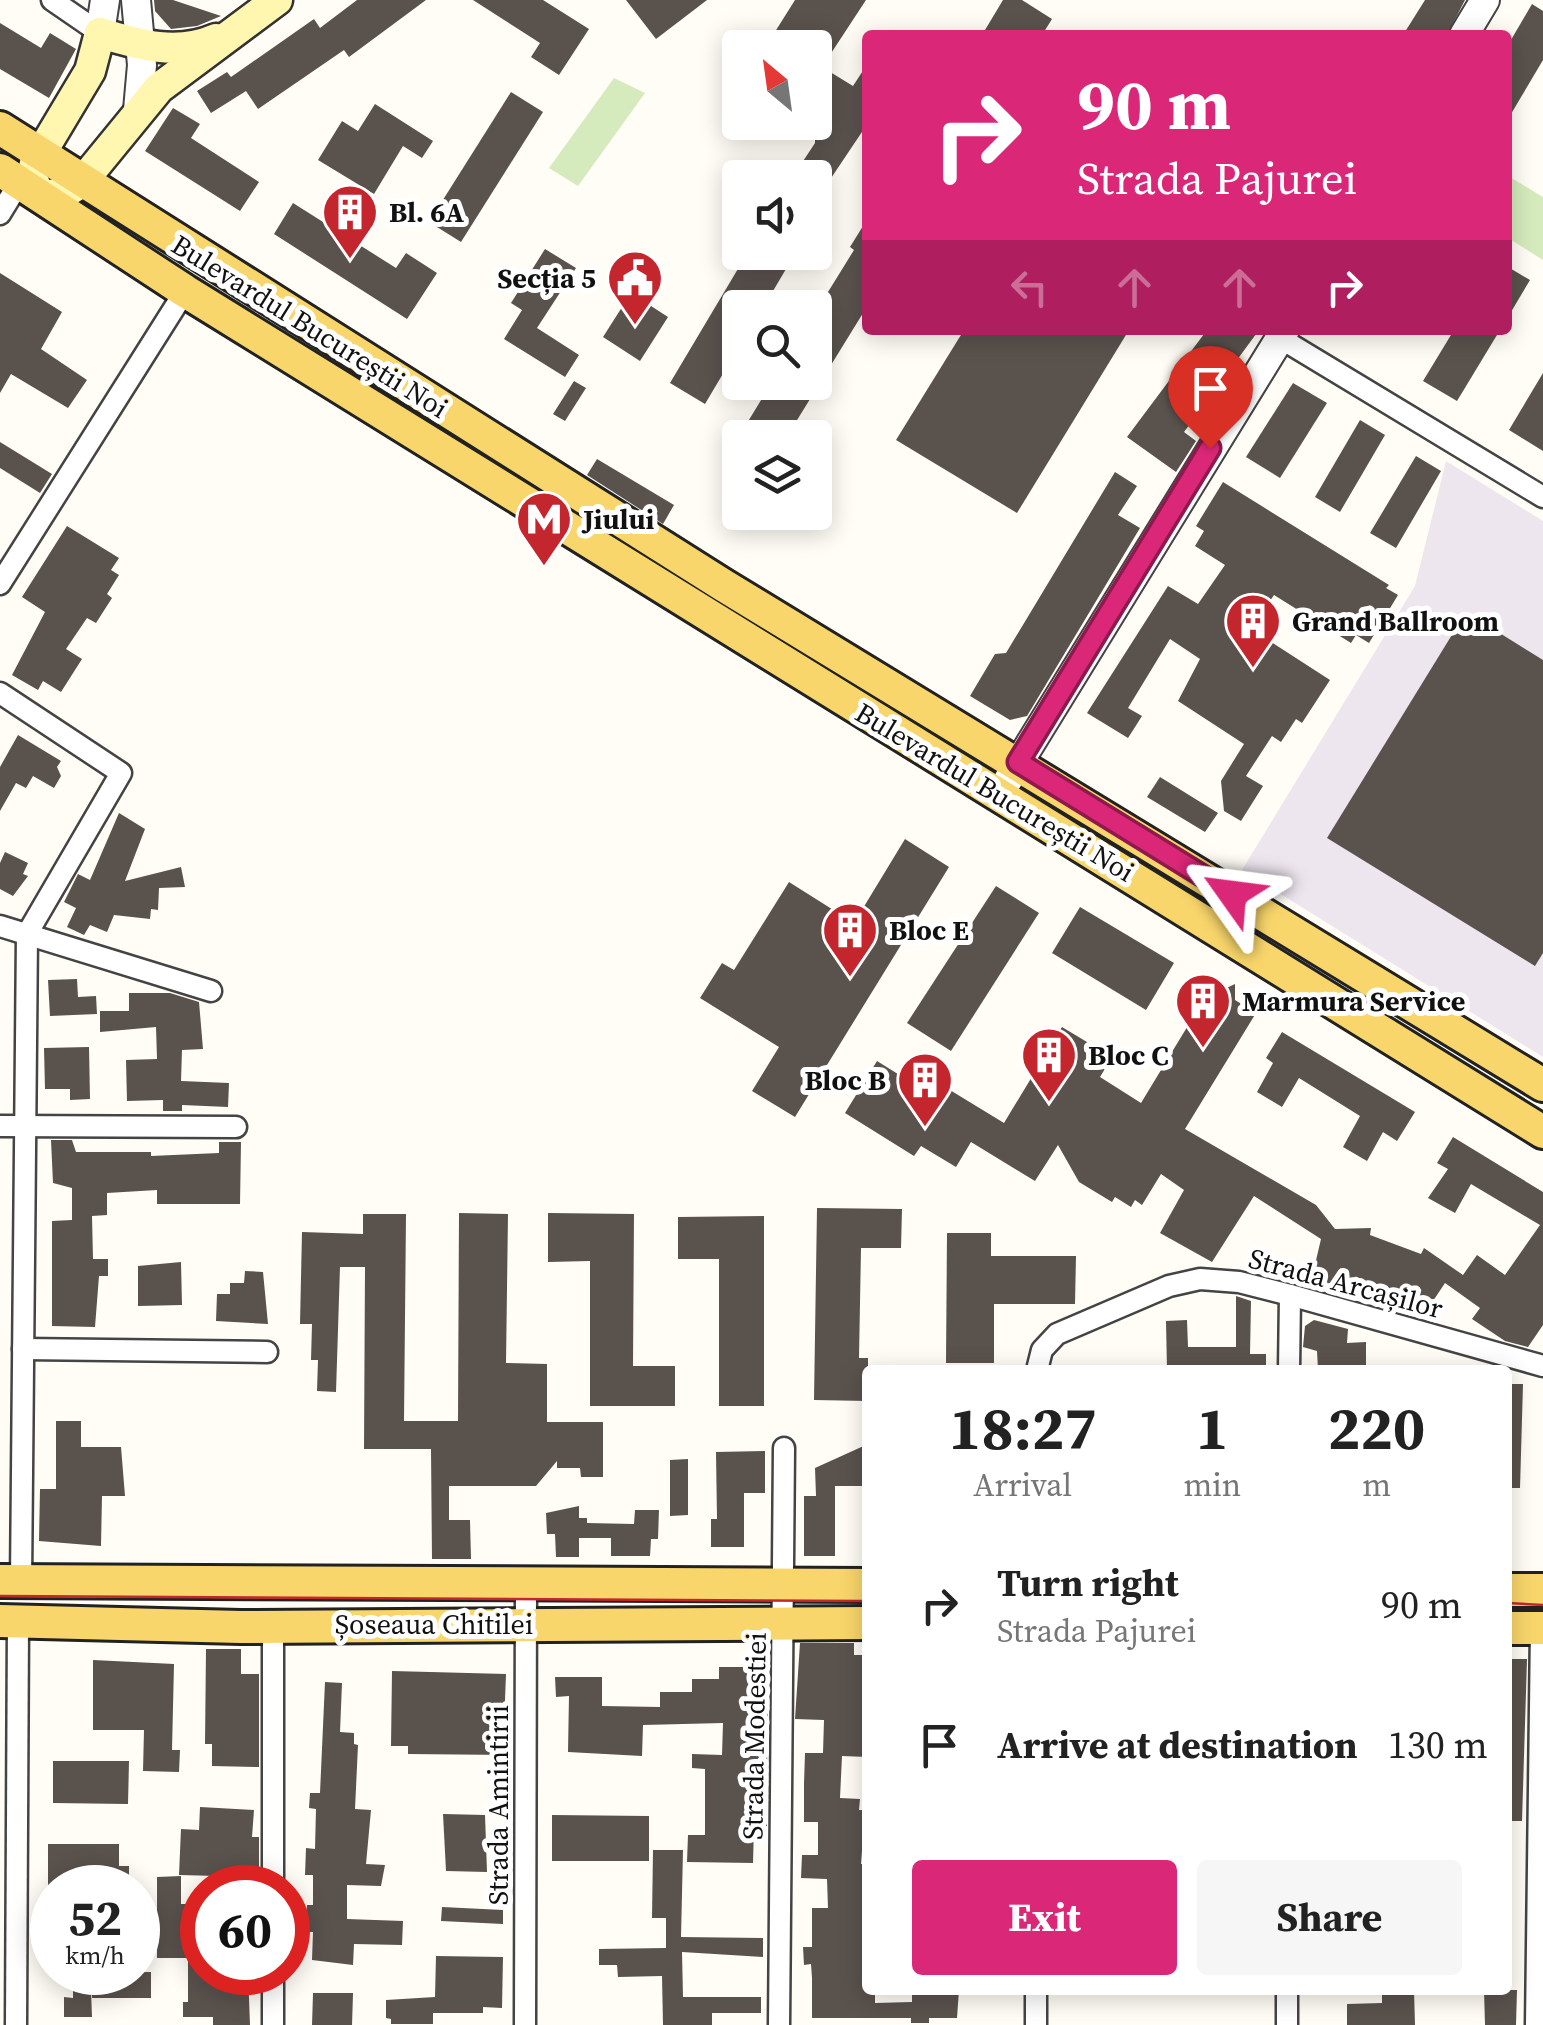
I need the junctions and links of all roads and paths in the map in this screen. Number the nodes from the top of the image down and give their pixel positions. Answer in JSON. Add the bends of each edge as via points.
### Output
{"nodes":[{"id":1,"x":52,"y":0,"type":"edge"},
{"id":2,"x":106,"y":0,"type":"edge"},
{"id":3,"x":136,"y":0,"type":"edge"},
{"id":4,"x":277,"y":0,"type":"edge"},
{"id":5,"x":1485,"y":0,"type":"edge"},
{"id":6,"x":237,"y":30,"type":"junction"},
{"id":7,"x":1467,"y":30,"type":"edge"},
{"id":8,"x":100,"y":33,"type":"junction"},
{"id":9,"x":141,"y":54,"type":"junction"},
{"id":10,"x":181,"y":72,"type":"junction"},
{"id":11,"x":138,"y":110,"type":"junction"},
{"id":12,"x":0,"y":128,"type":"edge"},
{"id":13,"x":40,"y":155,"type":"junction"},
{"id":14,"x":82,"y":182,"type":"junction"},
{"id":15,"x":20,"y":184,"type":"edge"},
{"id":16,"x":0,"y":214,"type":"edge"},
{"id":17,"x":185,"y":291,"type":"junction"},
{"id":18,"x":1282,"y":335,"type":"edge"},
{"id":19,"x":1285,"y":335,"type":"edge"},
{"id":20,"x":1543,"y":497,"type":"edge"},
{"id":21,"x":0,"y":584,"type":"edge"},
{"id":22,"x":723,"y":585,"type":"junction"},
{"id":23,"x":702,"y":611,"type":"junction"},
{"id":24,"x":0,"y":694,"type":"edge"},
{"id":25,"x":1018,"y":762,"type":"junction"},
{"id":26,"x":999,"y":794,"type":"junction"},
{"id":27,"x":0,"y":926,"type":"edge"},
{"id":28,"x":27,"y":934,"type":"junction"},
{"id":29,"x":211,"y":991,"type":"dead end"},
{"id":30,"x":1543,"y":1085,"type":"edge"},
{"id":31,"x":0,"y":1126,"type":"edge"},
{"id":32,"x":25,"y":1126,"type":"junction"},
{"id":33,"x":236,"y":1128,"type":"dead end"},
{"id":34,"x":1543,"y":1132,"type":"edge"},
{"id":35,"x":1290,"y":1294,"type":"junction"},
{"id":36,"x":23,"y":1349,"type":"junction"},
{"id":37,"x":267,"y":1352,"type":"dead end"},
{"id":38,"x":1036,"y":1365,"type":"edge"},
{"id":39,"x":1289,"y":1365,"type":"edge"},
{"id":40,"x":1543,"y":1366,"type":"edge"},
{"id":41,"x":784,"y":1448,"type":"dead end"},
{"id":42,"x":10,"y":1581,"type":"edge"},
{"id":43,"x":526,"y":1584,"type":"junction"},
{"id":44,"x":783,"y":1586,"type":"junction"},
{"id":45,"x":862,"y":1586,"type":"edge"},
{"id":46,"x":1512,"y":1590,"type":"edge"},
{"id":47,"x":1543,"y":1590,"type":"edge"},
{"id":48,"x":9,"y":1621,"type":"edge"},
{"id":49,"x":782,"y":1622,"type":"junction"},
{"id":50,"x":526,"y":1623,"type":"junction"},
{"id":51,"x":862,"y":1623,"type":"edge"},
{"id":52,"x":273,"y":1626,"type":"junction"},
{"id":53,"x":1512,"y":1628,"type":"edge"},
{"id":54,"x":1542,"y":1628,"type":"edge"},
{"id":55,"x":273,"y":1865,"type":"edge"},
{"id":56,"x":273,"y":1995,"type":"edge"},
{"id":57,"x":1036,"y":1995,"type":"edge"},
{"id":58,"x":1288,"y":1995,"type":"edge"},
{"id":59,"x":16,"y":2025,"type":"edge"},
{"id":60,"x":273,"y":2025,"type":"edge"},
{"id":61,"x":525,"y":2025,"type":"edge"},
{"id":62,"x":779,"y":2025,"type":"edge"},
{"id":63,"x":1036,"y":2025,"type":"edge"},
{"id":64,"x":1288,"y":2025,"type":"edge"},
{"id":65,"x":1536,"y":2025,"type":"edge"}],
"edges":[{"from":1,"to":8,"type":"street"},
{"from":2,"to":8,"type":"street"},
{"from":3,"to":9,"type":"street"},
{"from":4,"to":6,"type":"main road"},
{"from":5,"to":7,"type":"street"},
{"from":6,"to":9,"type":"main road","via":[[184,49]]},
{"from":6,"to":10,"type":"main road"},
{"from":8,"to":9,"type":"main road"},
{"from":8,"to":13,"type":"main road","via":[[90,71]]},
{"from":9,"to":10,"type":"main road","via":[[160,72]]},
{"from":9,"to":11,"type":"street"},
{"from":10,"to":11,"type":"main road"},
{"from":11,"to":14,"type":"main road"},
{"from":12,"to":13,"type":"main road","name":"Bulevardul Bucureștii Noi"},
{"from":13,"to":14,"type":"main road","name":"Bulevardul Bucureștii Noi"},
{"from":13,"to":15,"type":"main road","via":[[32,179]]},
{"from":14,"to":15,"type":"main road","via":[[66,192]]},
{"from":14,"to":22,"type":"main road","name":"Bulevardul Bucureștii Noi"},
{"from":15,"to":16,"type":"street"},
{"from":15,"to":17,"type":"main road","name":"Bulevardul Bucureștii Noi"},
{"from":17,"to":21,"type":"street"},
{"from":17,"to":23,"type":"main road","name":"Bulevardul Bucureștii Noi"},
{"from":18,"to":25,"type":"street"},
{"from":19,"to":20,"type":"street"},
{"from":22,"to":23,"type":"main road"},
{"from":22,"to":25,"type":"main road","name":"Bulevardul Bucureștii Noi"},
{"from":23,"to":26,"type":"main road","name":"Bulevardul Bucureștii Noi"},
{"from":24,"to":28,"type":"street","via":[[121,773]]},
{"from":25,"to":26,"type":"street"},
{"from":25,"to":30,"type":"main road","name":"Bulevardul Bucureștii Noi"},
{"from":26,"to":34,"type":"main road","name":"Bulevardul Bucureștii Noi"},
{"from":27,"to":28,"type":"street"},
{"from":28,"to":29,"type":"street"},
{"from":28,"to":32,"type":"street"},
{"from":31,"to":32,"type":"street"},
{"from":32,"to":33,"type":"street"},
{"from":32,"to":36,"type":"street"},
{"from":35,"to":38,"type":"street","name":"Strada Arcașilor","via":[[1240,1282],[1182,1281],[1078,1322],[1048,1342]]},
{"from":35,"to":39,"type":"street"},
{"from":35,"to":40,"type":"street","name":"Strada Arcașilor"},
{"from":36,"to":37,"type":"street"},
{"from":36,"to":42,"type":"street"},
{"from":41,"to":44,"type":"street","name":"Strada Modestiei"},
{"from":42,"to":43,"type":"main road","name":"Șoseaua Chitilei"},
{"from":43,"to":44,"type":"main road","name":"Șoseaua Chitilei"},
{"from":43,"to":50,"type":"street","name":"Strada Amintirii"},
{"from":44,"to":45,"type":"main road","name":"Șoseaua Chitilei"},
{"from":44,"to":49,"type":"street","name":"Strada Modestiei"},
{"from":46,"to":47,"type":"main road"},
{"from":48,"to":52,"type":"main road","name":"Șoseaua Chitilei"},
{"from":48,"to":59,"type":"street"},
{"from":49,"to":50,"type":"main road","name":"Șoseaua Chitilei"},
{"from":49,"to":51,"type":"main road","name":"Șoseaua Chitilei"},
{"from":49,"to":62,"type":"street","name":"Strada Modestiei"},
{"from":50,"to":52,"type":"main road","name":"Șoseaua Chitilei"},
{"from":50,"to":61,"type":"street","name":"Strada Amintirii"},
{"from":52,"to":55,"type":"street"},
{"from":53,"to":54,"type":"main road"},
{"from":54,"to":65,"type":"street"},
{"from":56,"to":60,"type":"street"},
{"from":57,"to":63,"type":"street"},
{"from":58,"to":64,"type":"street"}]}
